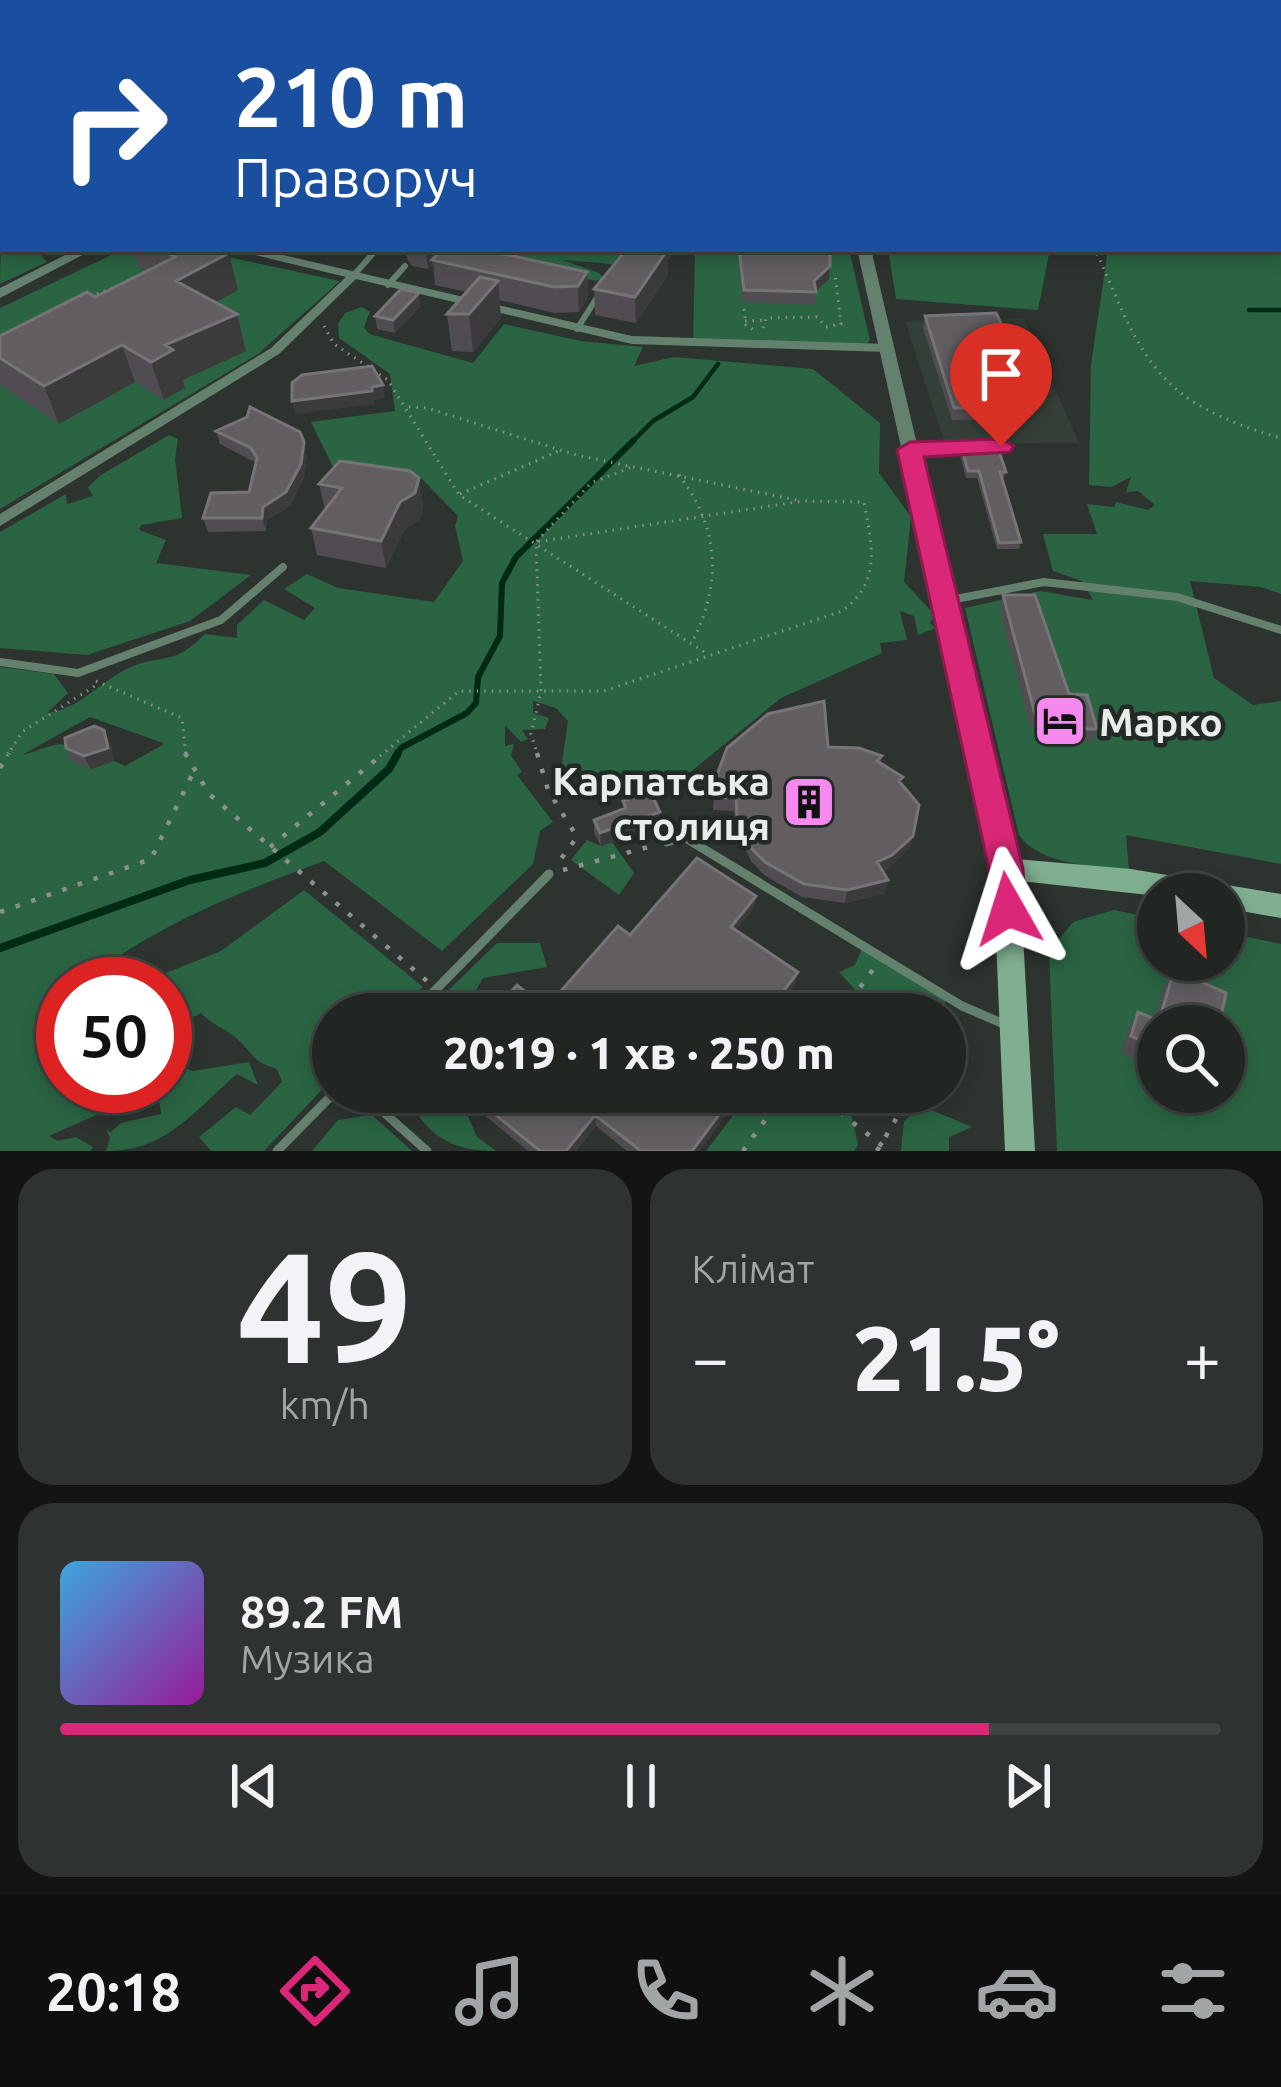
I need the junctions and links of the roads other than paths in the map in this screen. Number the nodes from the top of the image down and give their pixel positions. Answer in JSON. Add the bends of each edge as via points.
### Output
{"nodes":[{"id":1,"x":81,"y":252,"type":"edge"},
{"id":2,"x":254,"y":252,"type":"edge"},
{"id":3,"x":373,"y":252,"type":"edge"},
{"id":4,"x":865,"y":252,"type":"edge"},
{"id":5,"x":405,"y":266,"type":"dead end"},
{"id":6,"x":352,"y":277,"type":"junction"},
{"id":7,"x":388,"y":285,"type":"junction"},
{"id":8,"x":602,"y":289,"type":"edge"},
{"id":9,"x":0,"y":294,"type":"edge"},
{"id":10,"x":578,"y":329,"type":"junction"},
{"id":11,"x":887,"y":348,"type":"junction"},
{"id":12,"x":1001,"y":446,"type":"edge"},
{"id":13,"x":910,"y":450,"type":"junction"},
{"id":14,"x":0,"y":521,"type":"edge"},
{"id":15,"x":283,"y":567,"type":"dead end"},
{"id":16,"x":944,"y":601,"type":"junction"},
{"id":17,"x":1281,"y":630,"type":"edge"},
{"id":18,"x":0,"y":662,"type":"edge"},
{"id":19,"x":667,"y":842,"type":"road end"},
{"id":20,"x":1006,"y":869,"type":"junction"},
{"id":21,"x":550,"y":874,"type":"road end"},
{"id":22,"x":1137,"y":884,"type":"edge"},
{"id":23,"x":1245,"y":900,"type":"edge"},
{"id":24,"x":1281,"y":906,"type":"edge"},
{"id":25,"x":432,"y":993,"type":"edge"},
{"id":26,"x":1012,"y":1028,"type":"junction"},
{"id":27,"x":315,"y":1113,"type":"edge"},
{"id":28,"x":384,"y":1113,"type":"edge"},
{"id":29,"x":278,"y":1151,"type":"edge"},
{"id":30,"x":427,"y":1151,"type":"edge"},
{"id":31,"x":1020,"y":1151,"type":"edge"}],
"edges":[{"from":1,"to":9,"type":"street"},
{"from":2,"to":6,"type":"street"},
{"from":3,"to":6,"type":"lane"},
{"from":4,"to":11,"type":"street"},
{"from":5,"to":7,"type":"lane"},
{"from":6,"to":7,"type":"street"},
{"from":6,"to":14,"type":"street","via":[[226,385]]},
{"from":7,"to":10,"type":"street"},
{"from":8,"to":10,"type":"lane"},
{"from":10,"to":11,"type":"street","via":[[670,344]]},
{"from":11,"to":13,"type":"street"},
{"from":12,"to":13,"type":"lane"},
{"from":13,"to":16,"type":"street"},
{"from":15,"to":18,"type":"lane","via":[[220,620],[78,673]]},
{"from":16,"to":17,"type":"lane","via":[[1044,582],[1177,597]]},
{"from":16,"to":20,"type":"street"},
{"from":19,"to":26,"type":"lane","via":[[685,837],[962,1006]]},
{"from":20,"to":22,"type":"main road"},
{"from":20,"to":26,"type":"main road"},
{"from":21,"to":25,"type":"lane"},
{"from":23,"to":24,"type":"main road"},
{"from":26,"to":31,"type":"main road"},
{"from":27,"to":29,"type":"lane"},
{"from":28,"to":30,"type":"lane"}]}
